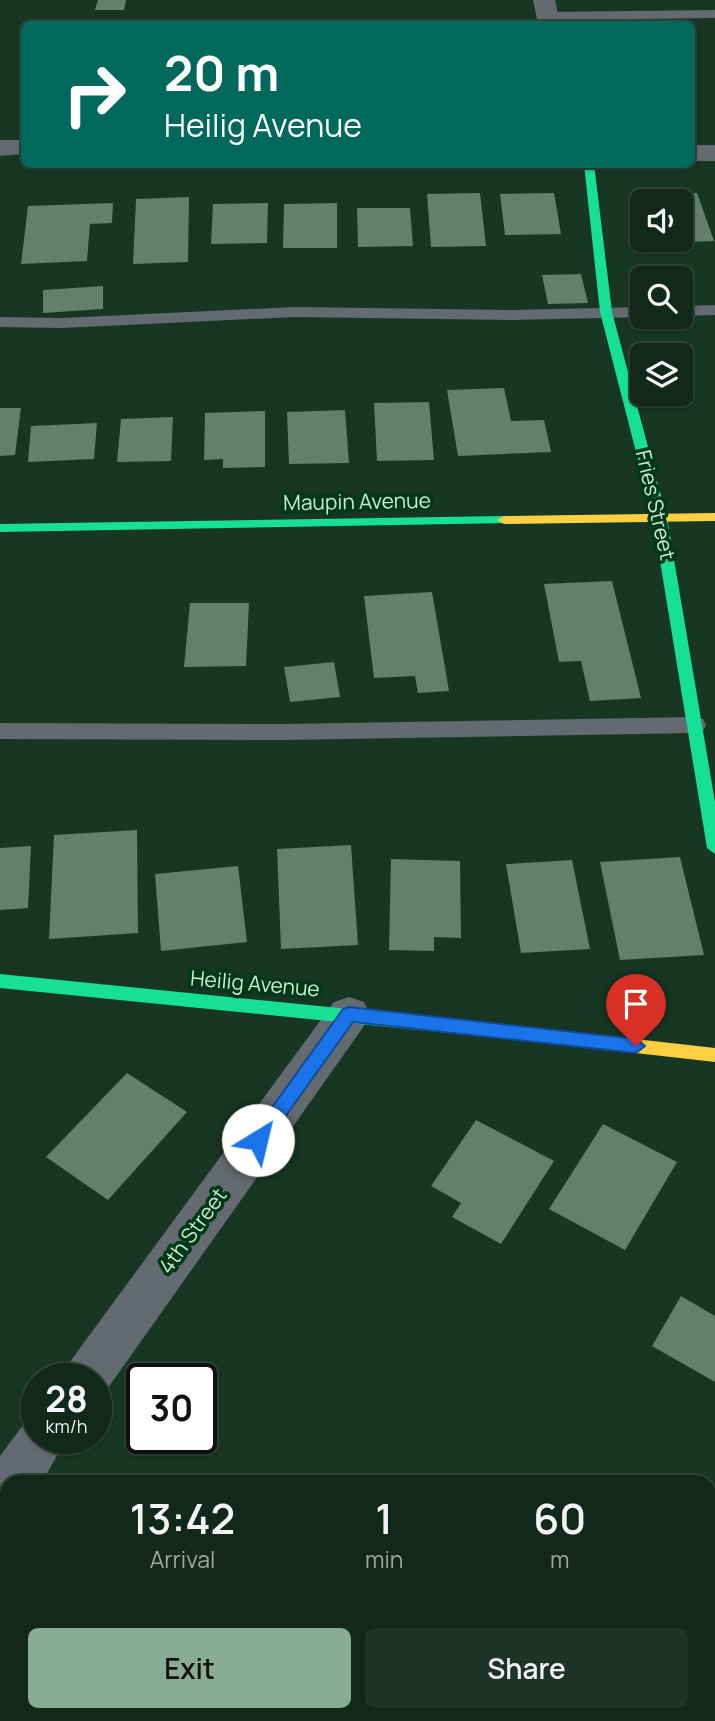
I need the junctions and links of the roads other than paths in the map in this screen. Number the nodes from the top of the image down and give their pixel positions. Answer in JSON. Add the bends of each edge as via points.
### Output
{"nodes":[{"id":1,"x":547,"y":13,"type":"edge"},
{"id":2,"x":715,"y":15,"type":"edge"},
{"id":3,"x":695,"y":137,"type":"edge"},
{"id":4,"x":715,"y":137,"type":"edge"},
{"id":5,"x":21,"y":147,"type":"edge"},
{"id":6,"x":0,"y":148,"type":"edge"},
{"id":7,"x":695,"y":153,"type":"edge"},
{"id":8,"x":715,"y":153,"type":"edge"},
{"id":9,"x":0,"y":160,"type":"edge"},
{"id":10,"x":21,"y":160,"type":"edge"},
{"id":11,"x":589,"y":168,"type":"edge"},
{"id":12,"x":715,"y":310,"type":"edge"},
{"id":13,"x":693,"y":311,"type":"edge"},
{"id":14,"x":606,"y":312,"type":"junction"},
{"id":15,"x":630,"y":312,"type":"edge"},
{"id":16,"x":0,"y":322,"type":"edge"},
{"id":17,"x":715,"y":517,"type":"edge"},
{"id":18,"x":660,"y":518,"type":"junction"},
{"id":19,"x":0,"y":528,"type":"edge"},
{"id":20,"x":695,"y":724,"type":"junction"},
{"id":21,"x":0,"y":731,"type":"edge"},
{"id":22,"x":715,"y":848,"type":"edge"},
{"id":23,"x":0,"y":981,"type":"edge"},
{"id":24,"x":349,"y":1014,"type":"junction"},
{"id":25,"x":715,"y":1055,"type":"edge"},
{"id":26,"x":98,"y":1363,"type":"edge"},
{"id":27,"x":32,"y":1454,"type":"edge"},
{"id":28,"x":17,"y":1475,"type":"edge"}],
"edges":[{"from":1,"to":2,"type":"lane"},
{"from":3,"to":4,"type":"street"},
{"from":5,"to":6,"type":"street"},
{"from":7,"to":8,"type":"street"},
{"from":9,"to":10,"type":"street"},
{"from":11,"to":14,"type":"street","name":"Fries Street"},
{"from":12,"to":13,"type":"lane"},
{"from":14,"to":15,"type":"lane"},
{"from":14,"to":16,"type":"lane","via":[[295,312]]},
{"from":14,"to":18,"type":"street","name":"Fries Street"},
{"from":17,"to":18,"type":"street","name":"Maupin Avenue"},
{"from":18,"to":19,"type":"street","name":"Maupin Avenue"},
{"from":18,"to":20,"type":"street","name":"Fries Street"},
{"from":20,"to":21,"type":"lane","via":[[283,732]]},
{"from":20,"to":22,"type":"street","name":"Fries Street"},
{"from":23,"to":24,"type":"street","name":"Heilig Avenue"},
{"from":24,"to":25,"type":"street","name":"Heilig Avenue"},
{"from":24,"to":26,"type":"street","name":"4th Street"},
{"from":27,"to":28,"type":"street"}]}
